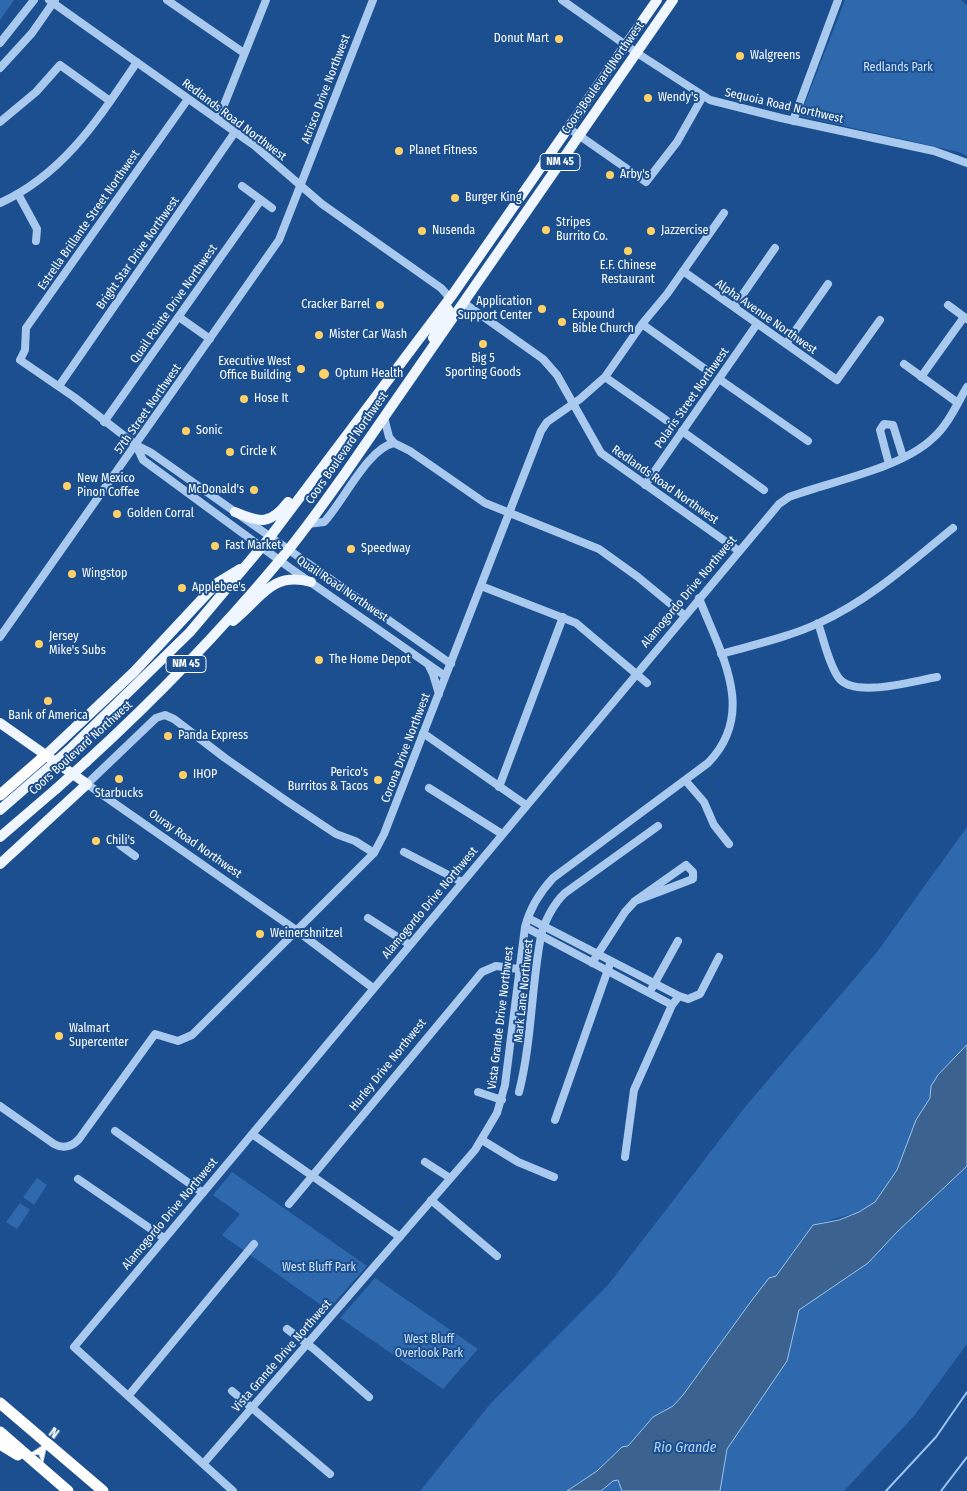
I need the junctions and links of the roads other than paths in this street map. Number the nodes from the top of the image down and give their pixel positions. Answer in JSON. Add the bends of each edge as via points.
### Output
{"nodes":[{"id":1,"x":34,"y":0,"type":"edge"},
{"id":2,"x":167,"y":0,"type":"edge"},
{"id":3,"x":266,"y":0,"type":"edge"},
{"id":4,"x":373,"y":0,"type":"edge"},
{"id":5,"x":562,"y":0,"type":"edge"},
{"id":6,"x":657,"y":0,"type":"edge"},
{"id":7,"x":674,"y":0,"type":"edge"},
{"id":8,"x":838,"y":0,"type":"edge"},
{"id":9,"x":53,"y":1,"type":"edge"},
{"id":10,"x":0,"y":43,"type":"edge"},
{"id":11,"x":625,"y":45,"type":"junction"},
{"id":12,"x":244,"y":53,"type":"junction"},
{"id":13,"x":637,"y":53,"type":"junction"},
{"id":14,"x":137,"y":62,"type":"junction"},
{"id":15,"x":0,"y":68,"type":"edge"},
{"id":16,"x":703,"y":96,"type":"junction"},
{"id":17,"x":188,"y":99,"type":"junction"},
{"id":18,"x":110,"y":100,"type":"junction"},
{"id":19,"x":218,"y":120,"type":"junction"},
{"id":20,"x":793,"y":121,"type":"junction"},
{"id":21,"x":0,"y":122,"type":"edge"},
{"id":22,"x":567,"y":127,"type":"junction"},
{"id":23,"x":235,"y":132,"type":"junction"},
{"id":24,"x":579,"y":135,"type":"junction"},
{"id":25,"x":967,"y":162,"type":"edge"},
{"id":26,"x":242,"y":186,"type":"dead end"},
{"id":27,"x":301,"y":186,"type":"junction"},
{"id":28,"x":18,"y":194,"type":"junction"},
{"id":29,"x":261,"y":200,"type":"junction"},
{"id":30,"x":0,"y":203,"type":"edge"},
{"id":31,"x":272,"y":208,"type":"dead end"},
{"id":32,"x":724,"y":213,"type":"dead end"},
{"id":33,"x":36,"y":240,"type":"dead end"},
{"id":34,"x":484,"y":248,"type":"junction"},
{"id":35,"x":775,"y":248,"type":"dead end"},
{"id":36,"x":682,"y":272,"type":"junction"},
{"id":37,"x":828,"y":284,"type":"dead end"},
{"id":38,"x":450,"y":298,"type":"junction"},
{"id":39,"x":464,"y":303,"type":"junction"},
{"id":40,"x":948,"y":305,"type":"dead end"},
{"id":41,"x":734,"y":307,"type":"junction"},
{"id":42,"x":179,"y":317,"type":"junction"},
{"id":43,"x":966,"y":318,"type":"edge"},
{"id":44,"x":880,"y":320,"type":"dead end"},
{"id":45,"x":642,"y":324,"type":"junction"},
{"id":46,"x":757,"y":324,"type":"junction"},
{"id":47,"x":210,"y":339,"type":"junction"},
{"id":48,"x":786,"y":344,"type":"junction"},
{"id":49,"x":429,"y":353,"type":"junction"},
{"id":50,"x":20,"y":360,"type":"joint"},
{"id":51,"x":904,"y":364,"type":"dead end"},
{"id":52,"x":704,"y":368,"type":"dead end"},
{"id":53,"x":605,"y":377,"type":"junction"},
{"id":54,"x":921,"y":377,"type":"junction"},
{"id":55,"x":719,"y":378,"type":"junction"},
{"id":56,"x":59,"y":386,"type":"junction"},
{"id":57,"x":967,"y":387,"type":"edge"},
{"id":58,"x":958,"y":403,"type":"junction"},
{"id":59,"x":573,"y":404,"type":"junction"},
{"id":60,"x":384,"y":418,"type":"junction"},
{"id":61,"x":666,"y":420,"type":"dead end"},
{"id":62,"x":104,"y":422,"type":"junction"},
{"id":63,"x":682,"y":431,"type":"junction"},
{"id":64,"x":808,"y":441,"type":"dead end"},
{"id":65,"x":394,"y":443,"type":"junction"},
{"id":66,"x":136,"y":445,"type":"junction"},
{"id":67,"x":903,"y":457,"type":"junction"},
{"id":68,"x":889,"y":464,"type":"junction"},
{"id":69,"x":319,"y":469,"type":"junction"},
{"id":70,"x":645,"y":484,"type":"junction"},
{"id":71,"x":764,"y":490,"type":"dead end"},
{"id":72,"x":235,"y":512,"type":"junction"},
{"id":73,"x":509,"y":512,"type":"junction"},
{"id":74,"x":308,"y":524,"type":"junction"},
{"id":75,"x":953,"y":528,"type":"dead end"},
{"id":76,"x":270,"y":537,"type":"junction"},
{"id":77,"x":262,"y":547,"type":"junction"},
{"id":78,"x":289,"y":550,"type":"junction"},
{"id":79,"x":740,"y":551,"type":"junction"},
{"id":80,"x":280,"y":560,"type":"junction"},
{"id":81,"x":247,"y":564,"type":"junction"},
{"id":82,"x":310,"y":582,"type":"junction"},
{"id":83,"x":481,"y":586,"type":"junction"},
{"id":84,"x":699,"y":598,"type":"junction"},
{"id":85,"x":684,"y":615,"type":"junction"},
{"id":86,"x":563,"y":617,"type":"junction"},
{"id":87,"x":818,"y":623,"type":"junction"},
{"id":88,"x":401,"y":630,"type":"junction"},
{"id":89,"x":0,"y":637,"type":"edge"},
{"id":90,"x":395,"y":639,"type":"junction"},
{"id":91,"x":209,"y":641,"type":"junction"},
{"id":92,"x":721,"y":654,"type":"junction"},
{"id":93,"x":426,"y":662,"type":"junction"},
{"id":94,"x":451,"y":664,"type":"junction"},
{"id":95,"x":636,"y":673,"type":"junction"},
{"id":96,"x":446,"y":676,"type":"junction"},
{"id":97,"x":937,"y":677,"type":"dead end"},
{"id":98,"x":647,"y":683,"type":"dead end"},
{"id":99,"x":439,"y":694,"type":"junction"},
{"id":100,"x":0,"y":723,"type":"edge"},
{"id":101,"x":423,"y":733,"type":"junction"},
{"id":102,"x":46,"y":755,"type":"junction"},
{"id":103,"x":685,"y":780,"type":"junction"},
{"id":104,"x":87,"y":784,"type":"junction"},
{"id":105,"x":499,"y":786,"type":"junction"},
{"id":106,"x":429,"y":788,"type":"dead end"},
{"id":107,"x":0,"y":795,"type":"edge"},
{"id":108,"x":526,"y":805,"type":"junction"},
{"id":109,"x":0,"y":810,"type":"edge"},
{"id":110,"x":658,"y":826,"type":"dead end"},
{"id":111,"x":502,"y":834,"type":"junction"},
{"id":112,"x":1,"y":836,"type":"edge"},
{"id":113,"x":729,"y":844,"type":"dead end"},
{"id":114,"x":120,"y":845,"type":"dead end"},
{"id":115,"x":404,"y":852,"type":"dead end"},
{"id":116,"x":374,"y":853,"type":"junction"},
{"id":117,"x":135,"y":856,"type":"dead end"},
{"id":118,"x":0,"y":864,"type":"edge"},
{"id":119,"x":462,"y":882,"type":"junction"},
{"id":120,"x":635,"y":901,"type":"junction"},
{"id":121,"x":368,"y":918,"type":"dead end"},
{"id":122,"x":528,"y":918,"type":"junction"},
{"id":123,"x":525,"y":927,"type":"junction"},
{"id":124,"x":544,"y":927,"type":"junction"},
{"id":125,"x":296,"y":930,"type":"junction"},
{"id":126,"x":541,"y":935,"type":"junction"},
{"id":127,"x":678,"y":941,"type":"dead end"},
{"id":128,"x":410,"y":945,"type":"junction"},
{"id":129,"x":597,"y":954,"type":"junction"},
{"id":130,"x":718,"y":957,"type":"dead end"},
{"id":131,"x":612,"y":961,"type":"junction"},
{"id":132,"x":592,"y":963,"type":"junction"},
{"id":133,"x":518,"y":969,"type":"junction"},
{"id":134,"x":608,"y":972,"type":"junction"},
{"id":135,"x":655,"y":984,"type":"junction"},
{"id":136,"x":373,"y":988,"type":"junction"},
{"id":137,"x":649,"y":993,"type":"junction"},
{"id":138,"x":679,"y":996,"type":"junction"},
{"id":139,"x":672,"y":1006,"type":"junction"},
{"id":140,"x":478,"y":1092,"type":"dead end"},
{"id":141,"x":519,"y":1092,"type":"dead end"},
{"id":142,"x":502,"y":1100,"type":"junction"},
{"id":143,"x":0,"y":1106,"type":"edge"},
{"id":144,"x":555,"y":1120,"type":"dead end"},
{"id":145,"x":115,"y":1131,"type":"dead end"},
{"id":146,"x":252,"y":1134,"type":"junction"},
{"id":147,"x":482,"y":1140,"type":"junction"},
{"id":148,"x":625,"y":1157,"type":"dead end"},
{"id":149,"x":425,"y":1162,"type":"dead end"},
{"id":150,"x":312,"y":1176,"type":"junction"},
{"id":151,"x":450,"y":1178,"type":"junction"},
{"id":152,"x":554,"y":1178,"type":"dead end"},
{"id":153,"x":78,"y":1179,"type":"dead end"},
{"id":154,"x":203,"y":1193,"type":"junction"},
{"id":155,"x":431,"y":1200,"type":"junction"},
{"id":156,"x":289,"y":1204,"type":"dead end"},
{"id":157,"x":400,"y":1237,"type":"junction"},
{"id":158,"x":164,"y":1238,"type":"junction"},
{"id":159,"x":254,"y":1244,"type":"dead end"},
{"id":160,"x":496,"y":1256,"type":"dead end"},
{"id":161,"x":287,"y":1329,"type":"dead end"},
{"id":162,"x":305,"y":1344,"type":"junction"},
{"id":163,"x":232,"y":1391,"type":"dead end"},
{"id":164,"x":129,"y":1395,"type":"junction"},
{"id":165,"x":369,"y":1397,"type":"dead end"},
{"id":166,"x":0,"y":1402,"type":"edge"},
{"id":167,"x":252,"y":1407,"type":"junction"},
{"id":168,"x":0,"y":1432,"type":"edge"},
{"id":169,"x":0,"y":1444,"type":"edge"},
{"id":170,"x":204,"y":1463,"type":"junction"},
{"id":171,"x":330,"y":1474,"type":"dead end"},
{"id":172,"x":55,"y":1480,"type":"junction"},
{"id":173,"x":68,"y":1491,"type":"edge"},
{"id":174,"x":103,"y":1491,"type":"edge"},
{"id":175,"x":233,"y":1491,"type":"edge"}],
"edges":[{"from":1,"to":10,"type":"street"},
{"from":2,"to":12,"type":"street"},
{"from":3,"to":12,"type":"street"},
{"from":4,"to":27,"type":"street","name":"Atrisco Drive Northwest"},
{"from":5,"to":11,"type":"street","name":"Sequoia Road Northwest"},
{"from":6,"to":11,"type":"main road","name":"Coors Boulevard Northwest","number":"NM 45"},
{"from":7,"to":13,"type":"main road","name":"Coors Boulevard Northwest","number":"NM 45"},
{"from":8,"to":20,"type":"street"},
{"from":9,"to":14,"type":"street","name":"Redlands Road Northwest"},
{"from":9,"to":15,"type":"street","via":[[32,33]]},
{"from":11,"to":13,"type":"street","name":"Sequoia Road Northwest"},
{"from":11,"to":22,"type":"main road","name":"Coors Boulevard Northwest","number":"NM 45"},
{"from":12,"to":19,"type":"street"},
{"from":13,"to":16,"type":"street","name":"Sequoia Road Northwest"},
{"from":13,"to":24,"type":"main road","name":"Coors Boulevard Northwest","number":"NM 45"},
{"from":14,"to":17,"type":"street","name":"Redlands Road Northwest"},
{"from":14,"to":18,"type":"street"},
{"from":16,"to":20,"type":"street","name":"Sequoia Road Northwest"},
{"from":16,"to":24,"type":"street","via":[[677,142],[646,182]]},
{"from":17,"to":19,"type":"street","name":"Redlands Road Northwest"},
{"from":17,"to":50,"type":"street","name":"Estrella Brillante Street Northwest","via":[[26,328],[25,350]]},
{"from":18,"to":21,"type":"street","via":[[60,65],[36,92]]},
{"from":18,"to":28,"type":"street","via":[[88,134],[64,160]]},
{"from":19,"to":23,"type":"street","name":"Redlands Road Northwest"},
{"from":20,"to":25,"type":"street","name":"Sequoia Road Northwest","via":[[934,151]]},
{"from":22,"to":24,"type":"street"},
{"from":22,"to":34,"type":"main road","name":"Coors Boulevard Northwest","number":"NM 45"},
{"from":23,"to":27,"type":"street","name":"Redlands Road Northwest"},
{"from":23,"to":56,"type":"street","name":"Bright Star Drive Northwest"},
{"from":24,"to":39,"type":"main road","name":"Coors Boulevard Northwest","number":"NM 45"},
{"from":26,"to":29,"type":"street"},
{"from":27,"to":38,"type":"street","name":"Redlands Road Northwest","via":[[442,288]]},
{"from":27,"to":47,"type":"street","name":"57th Street Northwest","via":[[279,240]]},
{"from":28,"to":30,"type":"street"},
{"from":28,"to":33,"type":"street","via":[[36,229]]},
{"from":29,"to":31,"type":"street"},
{"from":29,"to":42,"type":"street","name":"Quail Pointe Drive Northwest"},
{"from":32,"to":36,"type":"street","name":"Corona Drive Northwest"},
{"from":34,"to":38,"type":"main road","name":"Coors Boulevard Northwest","number":"NM 45"},
{"from":34,"to":39,"type":"main road","via":[[480,262],[462,290]]},
{"from":35,"to":41,"type":"street"},
{"from":36,"to":41,"type":"street","name":"Alpha Avenue Northwest"},
{"from":36,"to":45,"type":"street","name":"Corona Drive Northwest"},
{"from":37,"to":48,"type":"street"},
{"from":38,"to":49,"type":"main road"},
{"from":38,"to":69,"type":"main road","name":"Coors Boulevard Northwest","number":"NM 45"},
{"from":39,"to":49,"type":"main road","name":"Coors Boulevard Northwest","number":"NM 45"},
{"from":39,"to":59,"type":"street","name":"Redlands Road Northwest","via":[[543,359],[557,375]]},
{"from":40,"to":43,"type":"street"},
{"from":41,"to":46,"type":"street","name":"Alpha Avenue Northwest"},
{"from":42,"to":47,"type":"street"},
{"from":42,"to":62,"type":"street","name":"Quail Pointe Drive Northwest"},
{"from":43,"to":54,"type":"street"},
{"from":44,"to":48,"type":"street","name":"Alpha Avenue Northwest","via":[[837,380]]},
{"from":45,"to":52,"type":"street"},
{"from":45,"to":53,"type":"street","name":"Corona Drive Northwest"},
{"from":46,"to":48,"type":"street","name":"Alpha Avenue Northwest"},
{"from":46,"to":55,"type":"street","name":"Polaris Street Northwest"},
{"from":47,"to":66,"type":"street","name":"57th Street Northwest"},
{"from":49,"to":60,"type":"main road","name":"Coors Boulevard Northwest","number":"NM 45"},
{"from":50,"to":56,"type":"street","name":"Quail Road Northwest"},
{"from":51,"to":54,"type":"street"},
{"from":53,"to":59,"type":"street","name":"Corona Drive Northwest"},
{"from":53,"to":61,"type":"street"},
{"from":54,"to":58,"type":"street"},
{"from":55,"to":63,"type":"street","name":"Polaris Street Northwest"},
{"from":55,"to":64,"type":"street"},
{"from":56,"to":62,"type":"street","name":"Quail Road Northwest"},
{"from":57,"to":58,"type":"street"},
{"from":58,"to":67,"type":"street","via":[[934,438]]},
{"from":59,"to":70,"type":"street","name":"Redlands Road Northwest","via":[[601,454]]},
{"from":59,"to":73,"type":"street","name":"Corona Drive Northwest","via":[[547,422],[541,431]]},
{"from":60,"to":65,"type":"street"},
{"from":60,"to":74,"type":"main road","name":"Coors Boulevard Northwest","number":"NM 45"},
{"from":62,"to":66,"type":"street","name":"Quail Road Northwest"},
{"from":63,"to":70,"type":"street","name":"Polaris Street Northwest"},
{"from":63,"to":71,"type":"street"},
{"from":65,"to":73,"type":"street","via":[[485,503]]},
{"from":65,"to":74,"type":"street","via":[[374,453],[324,522]]},
{"from":66,"to":72,"type":"street","name":"Quail Road Northwest"},
{"from":66,"to":77,"type":"street","name":"Quail Road Northwest","via":[[143,460]]},
{"from":66,"to":89,"type":"street","name":"57th Street Northwest"},
{"from":67,"to":68,"type":"street"},
{"from":67,"to":68,"type":"street","via":[[893,425],[884,424],[880,430]]},
{"from":68,"to":79,"type":"street","name":"Alamogordo Drive Northwest","via":[[789,497],[779,504]]},
{"from":69,"to":72,"type":"main road","via":[[306,478],[280,512],[271,518],[260,521]]},
{"from":69,"to":76,"type":"main road","name":"Coors Boulevard Northwest","number":"NM 45"},
{"from":70,"to":79,"type":"street","name":"Redlands Road Northwest"},
{"from":72,"to":76,"type":"street","name":"Quail Road Northwest"},
{"from":73,"to":83,"type":"street","name":"Corona Drive Northwest"},
{"from":73,"to":85,"type":"street","via":[[599,549]]},
{"from":74,"to":78,"type":"main road","name":"Coors Boulevard Northwest","number":"NM 45"},
{"from":75,"to":87,"type":"street","via":[[878,589]]},
{"from":76,"to":77,"type":"main road","name":"Coors Boulevard Northwest","number":"NM 45"},
{"from":76,"to":78,"type":"street","name":"Quail Road Northwest"},
{"from":77,"to":80,"type":"street","name":"Quail Road Northwest"},
{"from":77,"to":81,"type":"main road","name":"Coors Boulevard Northwest","number":"NM 45"},
{"from":78,"to":80,"type":"main road","name":"Coors Boulevard Northwest","number":"NM 45"},
{"from":78,"to":88,"type":"street","name":"Quail Road Northwest"},
{"from":79,"to":84,"type":"street","name":"Alamogordo Drive Northwest"},
{"from":80,"to":82,"type":"street","name":"Quail Road Northwest"},
{"from":80,"to":91,"type":"main road","name":"Coors Boulevard Northwest","number":"NM 45"},
{"from":81,"to":102,"type":"main road","via":[[217,583],[134,672]]},
{"from":81,"to":109,"type":"main road","name":"Coors Boulevard Northwest","number":"NM 45","bridge":true,"via":[[190,632],[68,751]]},
{"from":82,"to":90,"type":"street","name":"Quail Road Northwest"},
{"from":82,"to":91,"type":"main road","via":[[294,577],[276,582]]},
{"from":83,"to":86,"type":"street"},
{"from":83,"to":94,"type":"street","name":"Corona Drive Northwest"},
{"from":84,"to":85,"type":"street","name":"Alamogordo Drive Northwest"},
{"from":84,"to":92,"type":"street","name":"Vista Grande Drive Northwest"},
{"from":85,"to":95,"type":"street","name":"Alamogordo Drive Northwest"},
{"from":86,"to":95,"type":"street","via":[[576,623]]},
{"from":86,"to":105,"type":"street"},
{"from":87,"to":92,"type":"street"},
{"from":87,"to":97,"type":"street","via":[[836,674],[847,686],[864,689]]},
{"from":88,"to":90,"type":"street"},
{"from":88,"to":94,"type":"street","name":"Quail Road Northwest"},
{"from":90,"to":93,"type":"street","name":"Quail Road Northwest"},
{"from":91,"to":112,"type":"main road","name":"Coors Boulevard Northwest","number":"NM 45","bridge":true,"via":[[156,697]]},
{"from":92,"to":103,"type":"street","name":"Vista Grande Drive Northwest","via":[[733,695],[731,728],[714,756]]},
{"from":93,"to":96,"type":"street","name":"Quail Road Northwest"},
{"from":93,"to":99,"type":"street"},
{"from":94,"to":96,"type":"street","name":"Corona Drive Northwest"},
{"from":95,"to":98,"type":"street"},
{"from":95,"to":108,"type":"street","name":"Alamogordo Drive Northwest"},
{"from":96,"to":99,"type":"street","name":"Corona Drive Northwest"},
{"from":99,"to":101,"type":"street","name":"Corona Drive Northwest"},
{"from":100,"to":102,"type":"main road","name":"Ouray Road Northwest"},
{"from":101,"to":105,"type":"street"},
{"from":101,"to":116,"type":"street","name":"Corona Drive Northwest"},
{"from":102,"to":104,"type":"main road","name":"Ouray Road Northwest"},
{"from":102,"to":107,"type":"highway"},
{"from":103,"to":113,"type":"street","via":[[704,802],[714,825]]},
{"from":103,"to":122,"type":"street","name":"Vista Grande Drive Northwest","via":[[553,878]]},
{"from":104,"to":116,"type":"street","via":[[165,715],[336,834]]},
{"from":104,"to":118,"type":"main road"},
{"from":104,"to":125,"type":"street","name":"Ouray Road Northwest"},
{"from":105,"to":108,"type":"street"},
{"from":106,"to":111,"type":"street"},
{"from":108,"to":111,"type":"street","name":"Alamogordo Drive Northwest"},
{"from":110,"to":124,"type":"street","name":"Mark Lane Northwest","via":[[565,893]]},
{"from":111,"to":119,"type":"street","name":"Alamogordo Drive Northwest"},
{"from":114,"to":117,"type":"street"},
{"from":115,"to":119,"type":"street"},
{"from":116,"to":125,"type":"street","name":"Corona Drive Northwest"},
{"from":119,"to":128,"type":"street","name":"Alamogordo Drive Northwest"},
{"from":120,"to":120,"type":"street","via":[[686,865],[693,872],[693,879]]},
{"from":120,"to":129,"type":"street","via":[[620,917]]},
{"from":121,"to":128,"type":"street"},
{"from":122,"to":123,"type":"street","name":"Vista Grande Drive Northwest"},
{"from":122,"to":124,"type":"street"},
{"from":123,"to":126,"type":"street"},
{"from":123,"to":133,"type":"street","name":"Vista Grande Drive Northwest"},
{"from":124,"to":126,"type":"street","name":"Mark Lane Northwest"},
{"from":124,"to":129,"type":"street"},
{"from":125,"to":136,"type":"street","name":"Ouray Road Northwest"},
{"from":125,"to":143,"type":"street","name":"Corona Drive Northwest","via":[[189,1038],[174,1040],[155,1034],[79,1140],[72,1145],[58,1146]]},
{"from":126,"to":132,"type":"street"},
{"from":126,"to":141,"type":"street","name":"Mark Lane Northwest","via":[[527,1061]]},
{"from":127,"to":135,"type":"street"},
{"from":128,"to":136,"type":"street","name":"Alamogordo Drive Northwest"},
{"from":129,"to":131,"type":"street"},
{"from":129,"to":132,"type":"street"},
{"from":130,"to":138,"type":"street","via":[[700,994],[688,999]]},
{"from":131,"to":134,"type":"street"},
{"from":131,"to":135,"type":"street"},
{"from":132,"to":134,"type":"street"},
{"from":133,"to":142,"type":"street","name":"Vista Grande Drive Northwest"},
{"from":133,"to":150,"type":"street","name":"Hurley Drive Northwest","via":[[496,966],[482,972]]},
{"from":134,"to":137,"type":"street"},
{"from":134,"to":144,"type":"street"},
{"from":135,"to":137,"type":"street"},
{"from":135,"to":138,"type":"street"},
{"from":136,"to":146,"type":"street","name":"Alamogordo Drive Northwest"},
{"from":137,"to":139,"type":"street"},
{"from":138,"to":139,"type":"street"},
{"from":139,"to":148,"type":"street","via":[[634,1090]]},
{"from":140,"to":142,"type":"street"},
{"from":142,"to":147,"type":"street","name":"Vista Grande Drive Northwest"},
{"from":145,"to":154,"type":"street"},
{"from":146,"to":150,"type":"street"},
{"from":146,"to":154,"type":"street","name":"Alamogordo Drive Northwest"},
{"from":147,"to":151,"type":"street","name":"Vista Grande Drive Northwest"},
{"from":147,"to":152,"type":"street","via":[[518,1162]]},
{"from":149,"to":151,"type":"street"},
{"from":150,"to":156,"type":"street","name":"Hurley Drive Northwest"},
{"from":150,"to":157,"type":"street"},
{"from":151,"to":155,"type":"street","name":"Vista Grande Drive Northwest"},
{"from":153,"to":158,"type":"street"},
{"from":154,"to":158,"type":"street","name":"Alamogordo Drive Northwest"},
{"from":155,"to":157,"type":"street","name":"Vista Grande Drive Northwest"},
{"from":155,"to":160,"type":"street"},
{"from":157,"to":162,"type":"street","name":"Vista Grande Drive Northwest"},
{"from":158,"to":164,"type":"street","name":"Alamogordo Drive Northwest","via":[[74,1347]]},
{"from":159,"to":164,"type":"street"},
{"from":161,"to":162,"type":"street"},
{"from":162,"to":165,"type":"street"},
{"from":162,"to":167,"type":"street","name":"Vista Grande Drive Northwest"},
{"from":163,"to":167,"type":"street"},
{"from":164,"to":170,"type":"street"},
{"from":166,"to":174,"type":"highway"},
{"from":167,"to":170,"type":"street","name":"Vista Grande Drive Northwest"},
{"from":167,"to":171,"type":"street"},
{"from":168,"to":172,"type":"highway"},
{"from":169,"to":172,"type":"highway"},
{"from":170,"to":175,"type":"street"},
{"from":172,"to":173,"type":"highway"}]}
